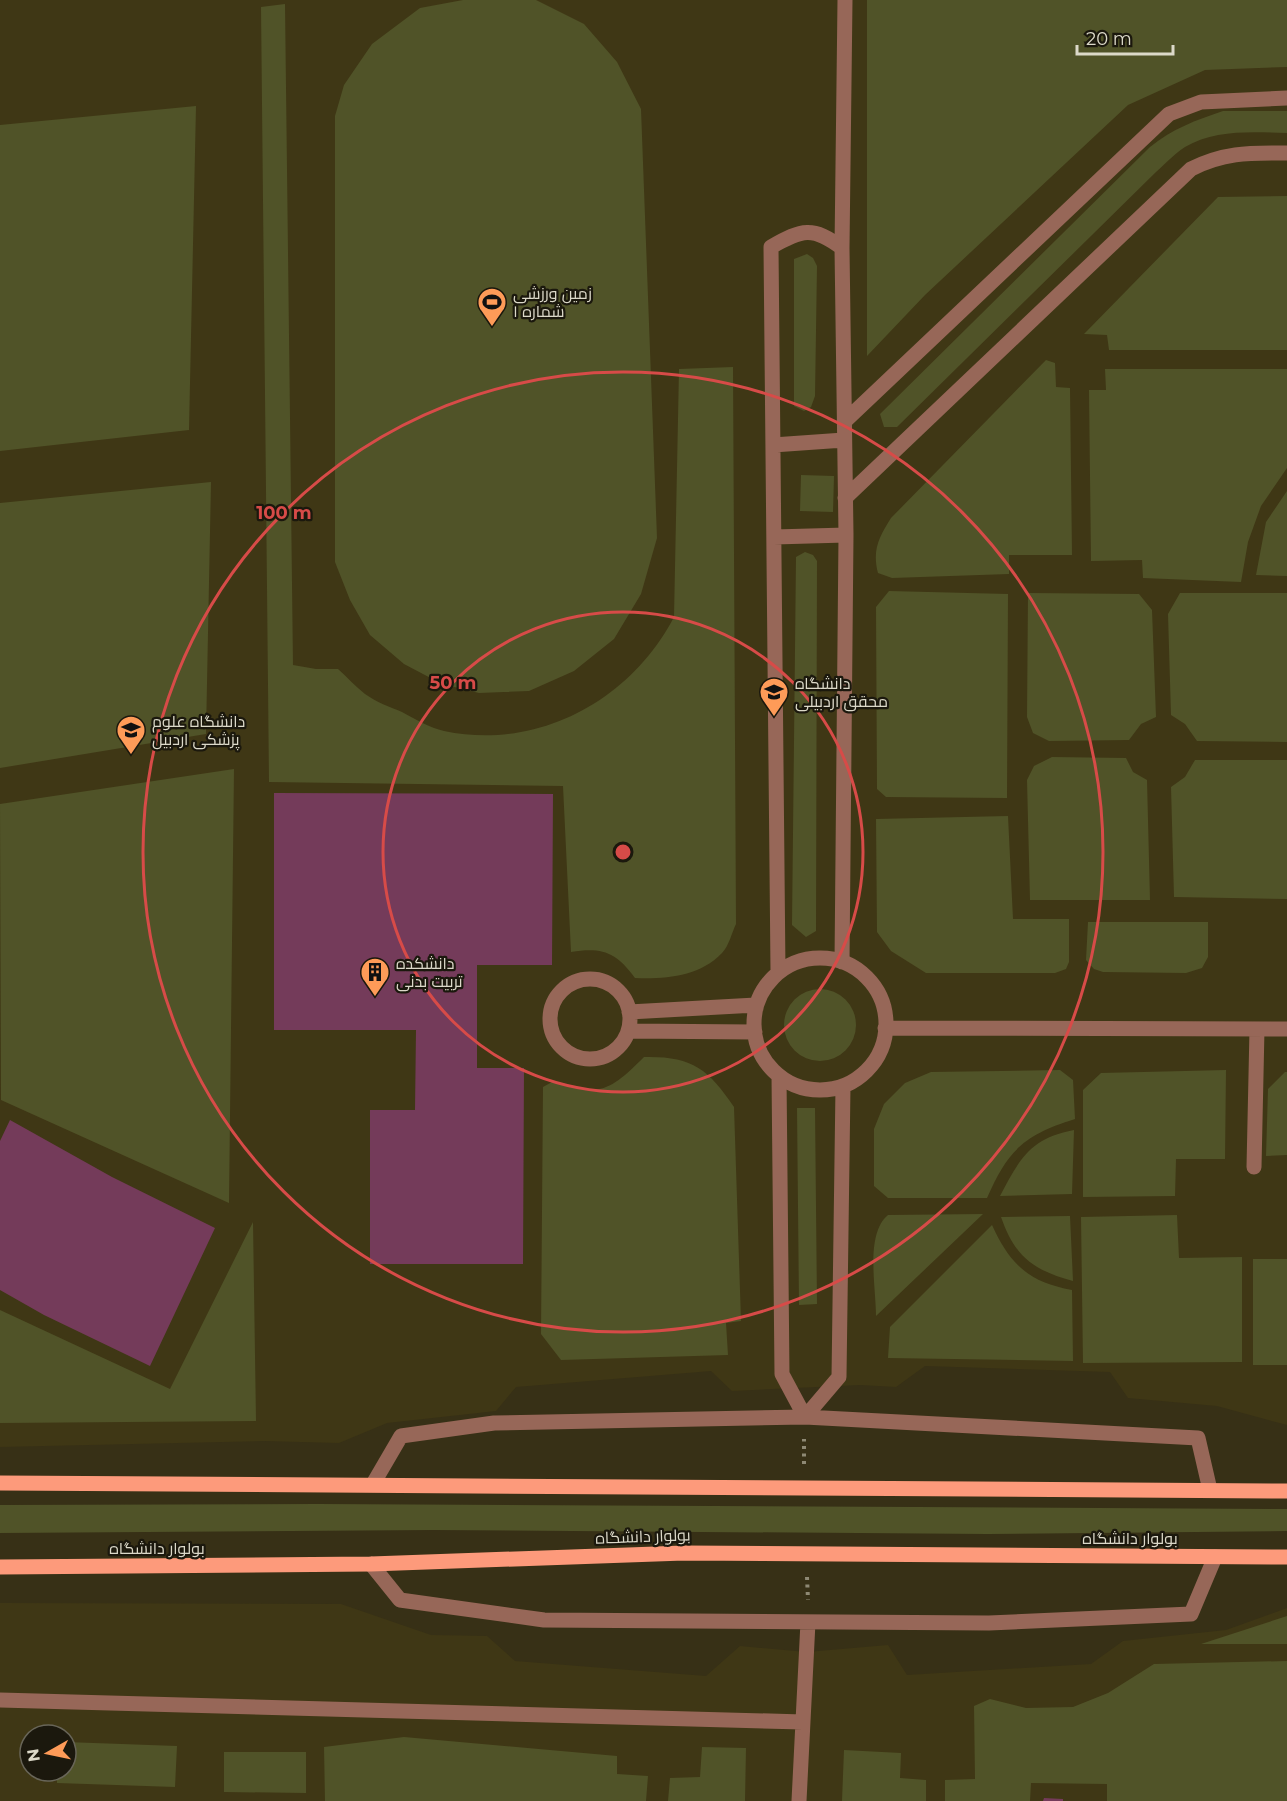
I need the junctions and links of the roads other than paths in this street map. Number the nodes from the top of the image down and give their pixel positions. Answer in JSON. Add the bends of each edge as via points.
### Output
{"nodes":[{"id":1,"x":845,"y":0,"type":"edge"},
{"id":2,"x":1287,"y":98,"type":"edge"},
{"id":3,"x":1287,"y":153,"type":"edge"},
{"id":4,"x":842,"y":248,"type":"junction"},
{"id":5,"x":844,"y":422,"type":"junction"},
{"id":6,"x":844,"y":440,"type":"junction"},
{"id":7,"x":773,"y":445,"type":"junction"},
{"id":8,"x":845,"y":498,"type":"junction"},
{"id":9,"x":846,"y":535,"type":"junction"},
{"id":10,"x":774,"y":537,"type":"junction"},
{"id":11,"x":843,"y":962,"type":"junction"},
{"id":12,"x":778,"y":972,"type":"junction"},
{"id":13,"x":756,"y":1005,"type":"junction"},
{"id":14,"x":629,"y":1012,"type":"junction"},
{"id":15,"x":885,"y":1028,"type":"junction"},
{"id":16,"x":1257,"y":1029,"type":"junction"},
{"id":17,"x":1287,"y":1029,"type":"edge"},
{"id":18,"x":628,"y":1031,"type":"junction"},
{"id":19,"x":755,"y":1032,"type":"junction"},
{"id":20,"x":778,"y":1076,"type":"junction"},
{"id":21,"x":843,"y":1086,"type":"junction"},
{"id":22,"x":1254,"y":1167,"type":"dead end"},
{"id":23,"x":804,"y":1417,"type":"junction"},
{"id":24,"x":0,"y":1483,"type":"edge"},
{"id":25,"x":373,"y":1484,"type":"junction"},
{"id":26,"x":1209,"y":1490,"type":"junction"},
{"id":27,"x":1287,"y":1491,"type":"edge"},
{"id":28,"x":1215,"y":1557,"type":"junction"},
{"id":29,"x":1287,"y":1557,"type":"edge"},
{"id":30,"x":371,"y":1564,"type":"junction"},
{"id":31,"x":0,"y":1567,"type":"edge"},
{"id":32,"x":808,"y":1622,"type":"junction"},
{"id":33,"x":0,"y":1700,"type":"edge"},
{"id":34,"x":803,"y":1722,"type":"junction"},
{"id":35,"x":799,"y":1801,"type":"edge"}],
"edges":[{"from":1,"to":4,"type":"street"},
{"from":2,"to":5,"type":"street","via":[[1201,102],[1168,114]]},
{"from":3,"to":8,"type":"street","via":[[1231,154],[1191,169]]},
{"from":4,"to":5,"type":"street"},
{"from":4,"to":7,"type":"street","via":[[823,233],[795,233],[771,247]]},
{"from":5,"to":6,"type":"street"},
{"from":6,"to":7,"type":"street"},
{"from":6,"to":8,"type":"street"},
{"from":7,"to":10,"type":"street"},
{"from":8,"to":9,"type":"street"},
{"from":9,"to":10,"type":"street"},
{"from":9,"to":11,"type":"street"},
{"from":10,"to":12,"type":"street"},
{"from":11,"to":12,"type":"street","via":[[820,957],[798,961]]},
{"from":11,"to":15,"type":"street","via":[[862,973],[877,991],[885,1012]]},
{"from":12,"to":13,"type":"street"},
{"from":13,"to":14,"type":"street"},
{"from":13,"to":19,"type":"street"},
{"from":14,"to":18,"type":"street"},
{"from":14,"to":18,"type":"street","via":[[621,993],[611,984],[584,978],[560,990],[549,1015],[550,1028],[559,1046],[588,1060],[613,1052]]},
{"from":15,"to":16,"type":"street"},
{"from":15,"to":21,"type":"street","via":[[877,1057],[862,1074]]},
{"from":16,"to":17,"type":"street"},
{"from":16,"to":22,"type":"street"},
{"from":18,"to":19,"type":"street"},
{"from":19,"to":20,"type":"street","via":[[765,1061]]},
{"from":20,"to":21,"type":"street","via":[[799,1086],[821,1090]]},
{"from":20,"to":23,"type":"street","via":[[782,1374]]},
{"from":21,"to":23,"type":"street","via":[[839,1377]]},
{"from":23,"to":25,"type":"street","via":[[494,1424],[401,1436]]},
{"from":23,"to":26,"type":"street","via":[[1198,1438]]},
{"from":24,"to":25,"type":"main road"},
{"from":25,"to":26,"type":"main road"},
{"from":26,"to":27,"type":"main road"},
{"from":28,"to":29,"type":"main road","name":"بولوار دانشگاه"},
{"from":28,"to":30,"type":"main road","name":"بولوار دانشگاه","via":[[684,1553]]},
{"from":28,"to":32,"type":"street","via":[[1191,1614],[989,1623]]},
{"from":30,"to":31,"type":"main road","name":"بولوار دانشگاه"},
{"from":30,"to":32,"type":"street","via":[[400,1600],[544,1620]]},
{"from":32,"to":34,"type":"street"},
{"from":33,"to":34,"type":"street"},
{"from":34,"to":35,"type":"street"}]}
